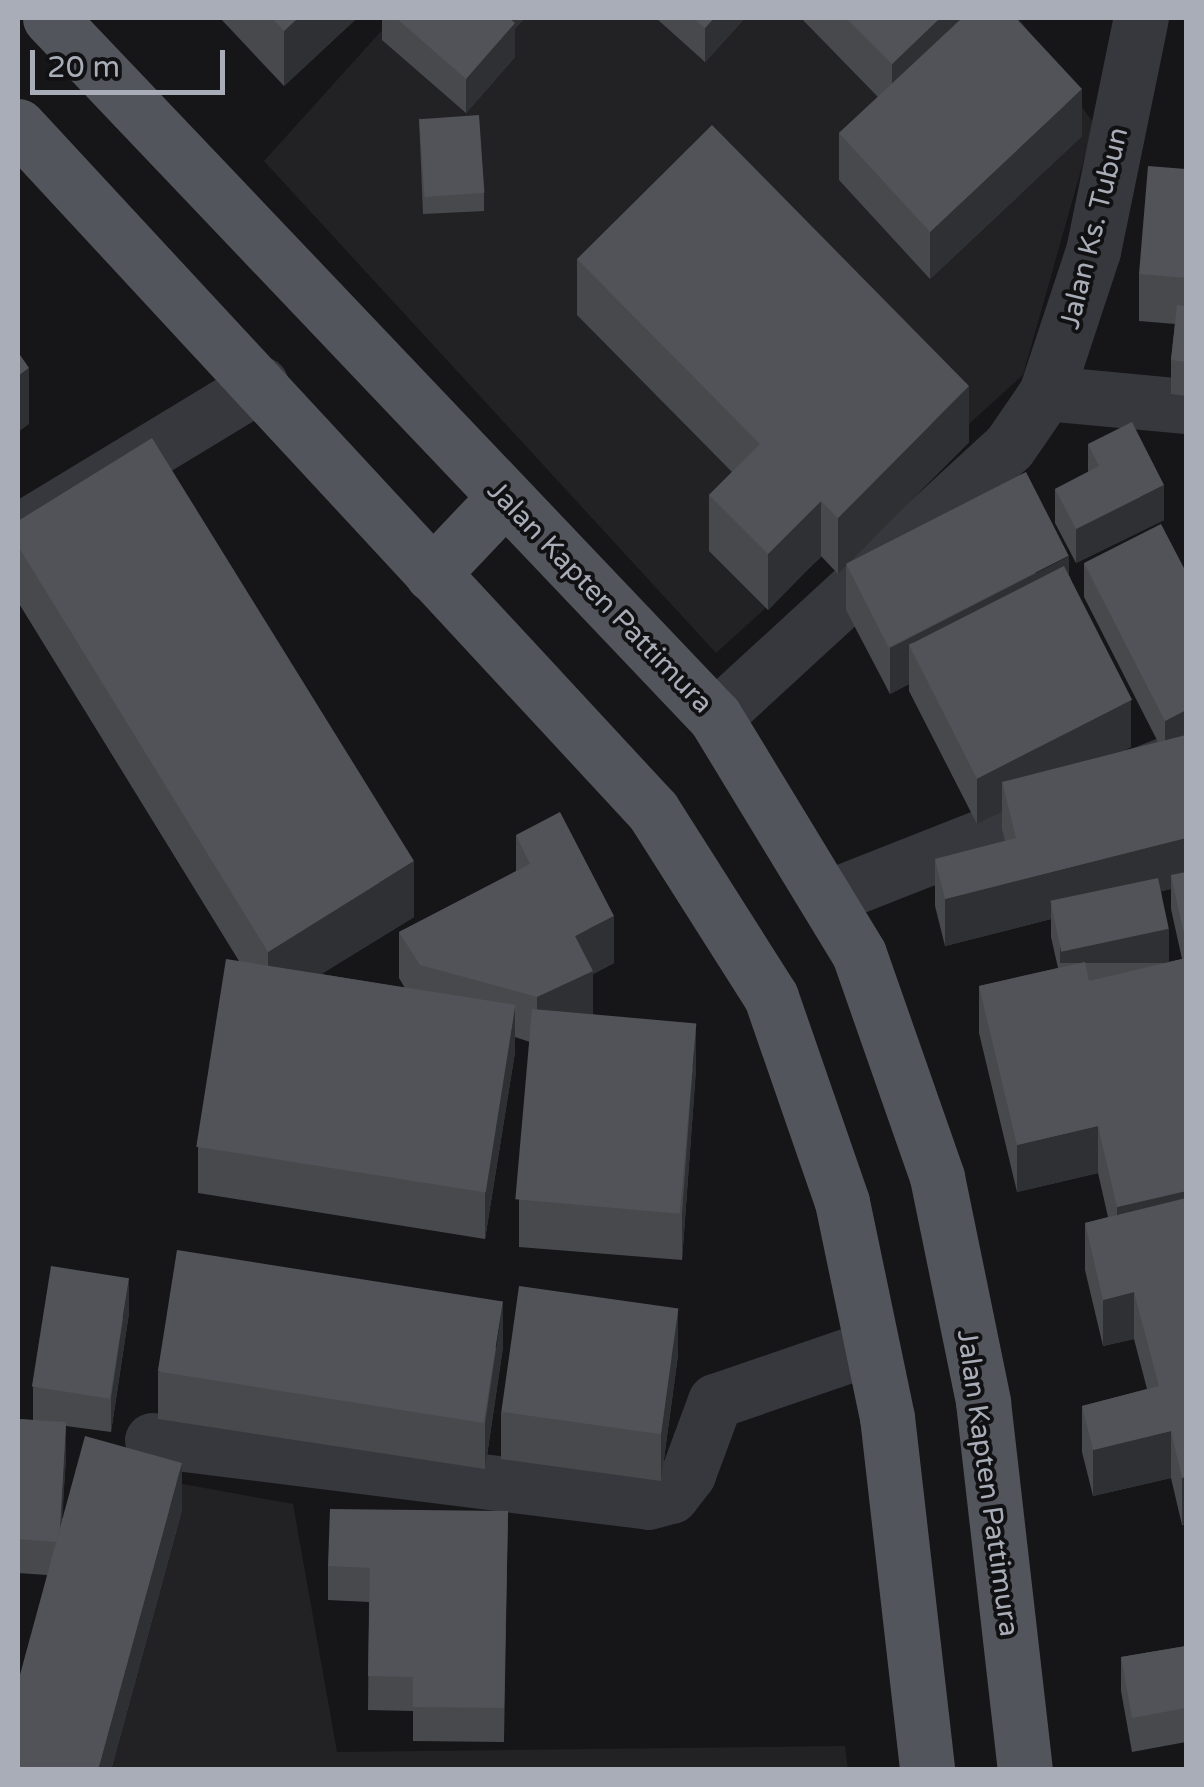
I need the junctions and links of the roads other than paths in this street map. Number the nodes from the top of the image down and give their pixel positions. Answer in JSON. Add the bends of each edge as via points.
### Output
{"nodes":[{"id":1,"x":50,"y":18,"type":"edge"},
{"id":2,"x":1141,"y":18,"type":"edge"},
{"id":3,"x":18,"y":126,"type":"edge"},
{"id":4,"x":262,"y":384,"type":"junction"},
{"id":5,"x":1046,"y":392,"type":"junction"},
{"id":6,"x":1186,"y":406,"type":"edge"},
{"id":7,"x":505,"y":497,"type":"junction"},
{"id":8,"x":18,"y":531,"type":"edge"},
{"id":9,"x":432,"y":574,"type":"junction"},
{"id":10,"x":715,"y":717,"type":"junction"},
{"id":11,"x":1186,"y":756,"type":"edge"},
{"id":12,"x":826,"y":898,"type":"junction"},
{"id":13,"x":872,"y":1347,"type":"junction"},
{"id":14,"x":152,"y":1440,"type":"dead end"},
{"id":15,"x":927,"y":1770,"type":"edge"},
{"id":16,"x":1025,"y":1770,"type":"edge"}],
"edges":[{"from":1,"to":7,"type":"main road","name":"Jalan Kapten Pattimura"},
{"from":2,"to":5,"type":"street","name":"Jalan Ks. Tubun","via":[[1088,269]]},
{"from":3,"to":4,"type":"main road"},
{"from":4,"to":8,"type":"street"},
{"from":4,"to":9,"type":"main road"},
{"from":5,"to":6,"type":"street"},
{"from":5,"to":10,"type":"street","name":"Jalan Ks. Tubun","via":[[1009,447]]},
{"from":7,"to":9,"type":"main road"},
{"from":7,"to":10,"type":"main road","name":"Jalan Kapten Pattimura"},
{"from":9,"to":13,"type":"main road","via":[[653,811],[771,997],[842,1202]]},
{"from":10,"to":12,"type":"main road","name":"Jalan Kapten Pattimura"},
{"from":11,"to":12,"type":"street"},
{"from":12,"to":16,"type":"main road","name":"Jalan Kapten Pattimura","via":[[859,954],[937,1177],[983,1402]]},
{"from":13,"to":14,"type":"street","via":[[715,1401],[688,1474],[672,1496],[648,1502]]},
{"from":13,"to":15,"type":"main road","via":[[887,1417]]}]}
